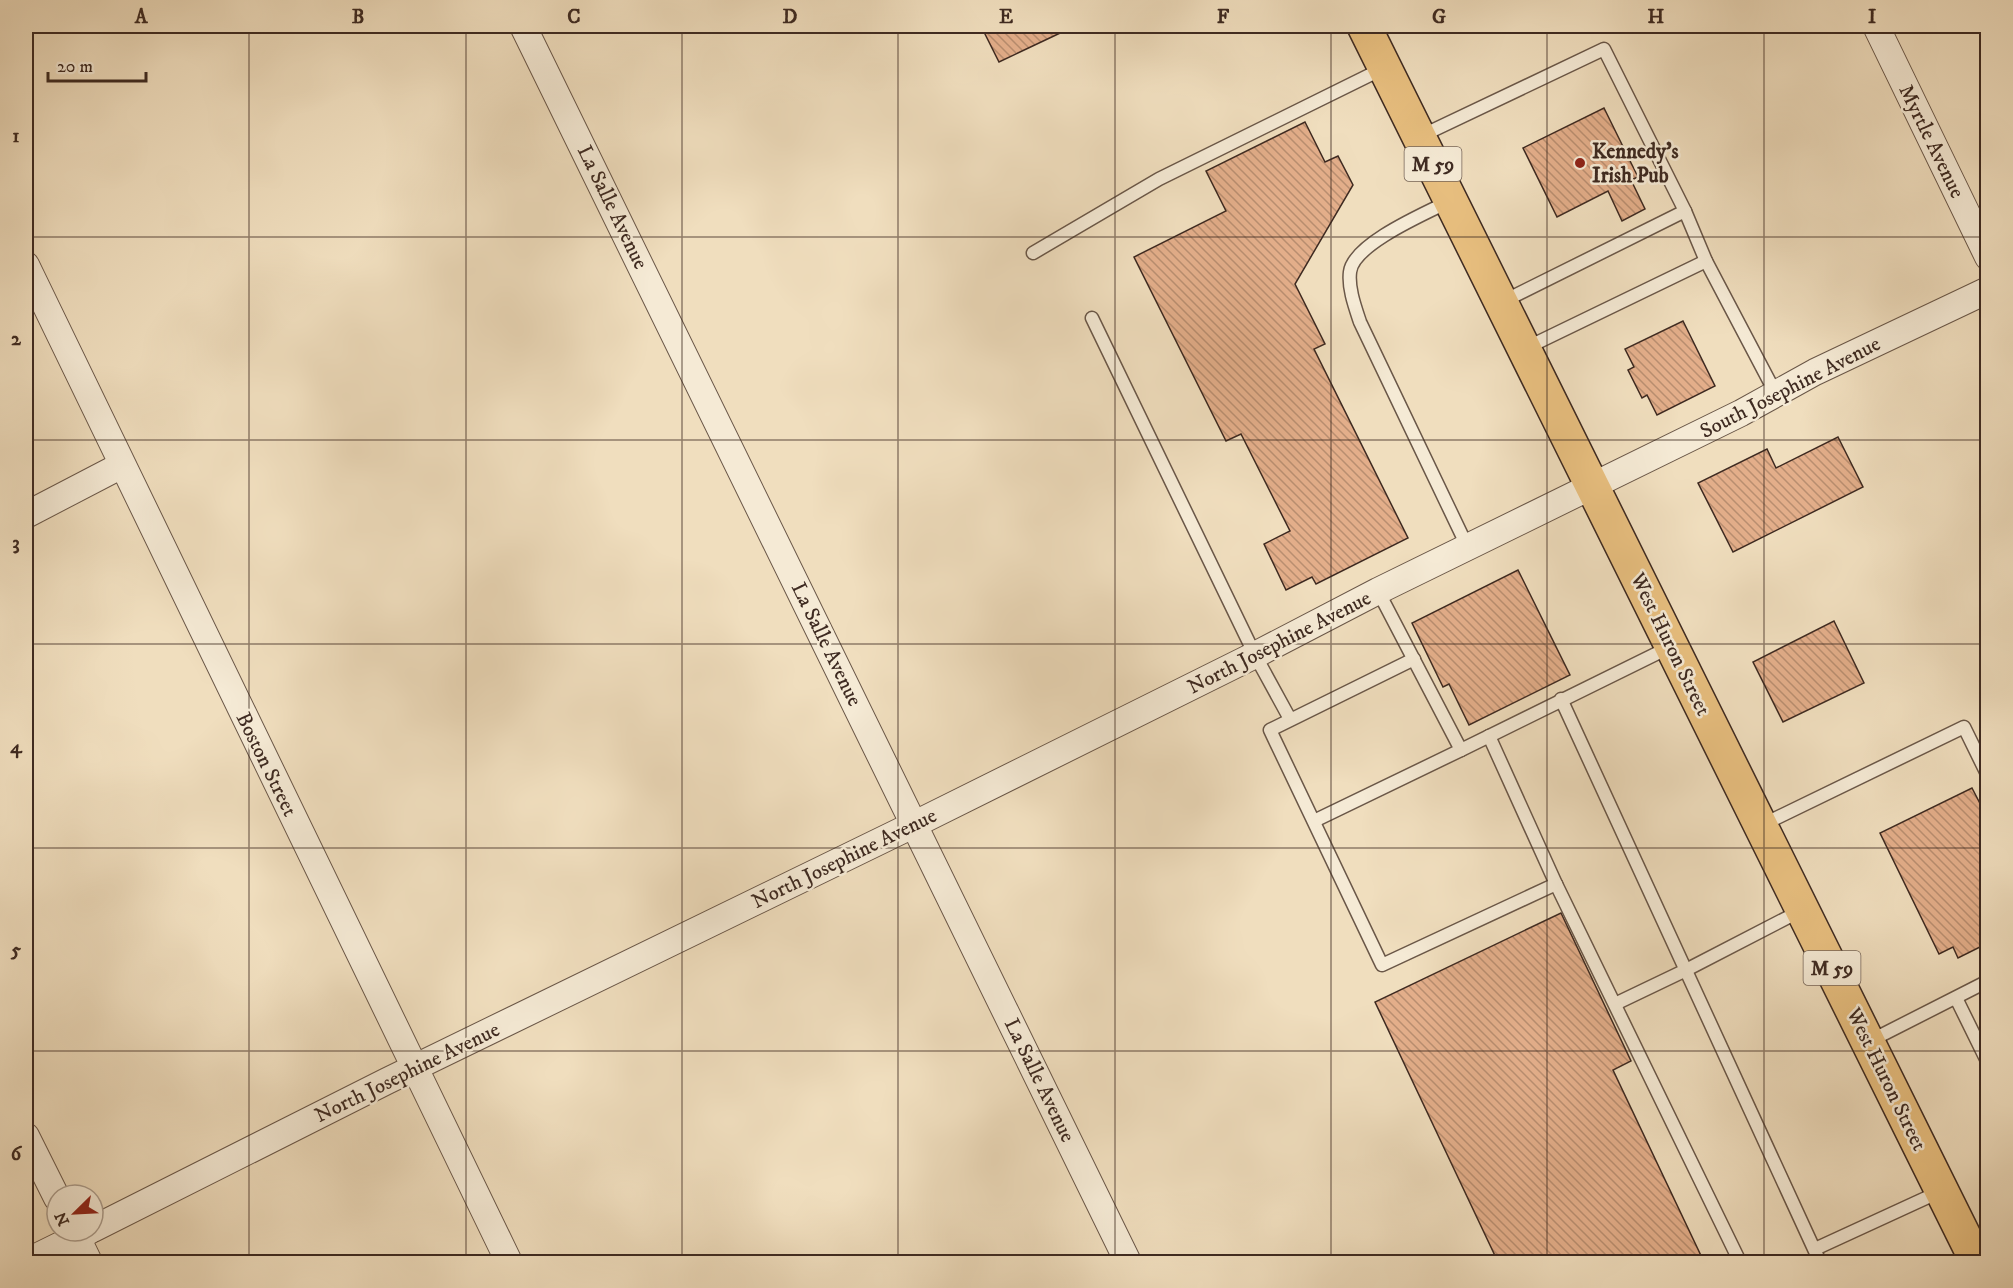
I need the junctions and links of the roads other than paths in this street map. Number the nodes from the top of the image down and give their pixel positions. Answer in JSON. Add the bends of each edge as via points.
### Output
{"nodes":[{"id":1,"x":523,"y":26,"type":"edge"},
{"id":2,"x":1364,"y":26,"type":"edge"},
{"id":3,"x":1876,"y":26,"type":"edge"},
{"id":4,"x":1385,"y":67,"type":"junction"},
{"id":5,"x":1420,"y":137,"type":"junction"},
{"id":6,"x":1451,"y":200,"type":"junction"},
{"id":7,"x":1685,"y":211,"type":"junction"},
{"id":8,"x":1033,"y":253,"type":"dead end"},
{"id":9,"x":1988,"y":257,"type":"edge"},
{"id":10,"x":1706,"y":261,"type":"junction"},
{"id":11,"x":26,"y":266,"type":"edge"},
{"id":12,"x":1988,"y":290,"type":"edge"},
{"id":13,"x":1502,"y":302,"type":"junction"},
{"id":14,"x":1092,"y":318,"type":"dead end"},
{"id":15,"x":1525,"y":348,"type":"junction"},
{"id":16,"x":1776,"y":394,"type":"junction"},
{"id":17,"x":122,"y":465,"type":"junction"},
{"id":18,"x":1593,"y":486,"type":"junction"},
{"id":19,"x":26,"y":515,"type":"edge"},
{"id":20,"x":1468,"y":548,"type":"junction"},
{"id":21,"x":1378,"y":591,"type":"junction"},
{"id":22,"x":1673,"y":646,"type":"junction"},
{"id":23,"x":1255,"y":655,"type":"junction"},
{"id":24,"x":1414,"y":659,"type":"junction"},
{"id":25,"x":1561,"y":699,"type":"junction"},
{"id":26,"x":1290,"y":719,"type":"junction"},
{"id":27,"x":1489,"y":736,"type":"junction"},
{"id":28,"x":1461,"y":750,"type":"junction"},
{"id":29,"x":1988,"y":776,"type":"edge"},
{"id":30,"x":1314,"y":821,"type":"junction"},
{"id":31,"x":915,"y":824,"type":"junction"},
{"id":32,"x":1761,"y":826,"type":"junction"},
{"id":33,"x":1556,"y":884,"type":"junction"},
{"id":34,"x":1803,"y":910,"type":"junction"},
{"id":35,"x":1686,"y":970,"type":"junction"},
{"id":36,"x":1988,"y":981,"type":"edge"},
{"id":37,"x":1956,"y":998,"type":"junction"},
{"id":38,"x":1615,"y":1004,"type":"junction"},
{"id":39,"x":1868,"y":1042,"type":"junction"},
{"id":40,"x":1988,"y":1063,"type":"edge"},
{"id":41,"x":414,"y":1068,"type":"junction"},
{"id":42,"x":26,"y":1136,"type":"edge"},
{"id":43,"x":50,"y":1183,"type":"edge"},
{"id":44,"x":1941,"y":1191,"type":"junction"},
{"id":45,"x":105,"y":1221,"type":"edge"},
{"id":46,"x":63,"y":1243,"type":"edge"},
{"id":47,"x":85,"y":1243,"type":"edge"},
{"id":48,"x":1815,"y":1250,"type":"junction"},
{"id":49,"x":1980,"y":1259,"type":"edge"},
{"id":50,"x":26,"y":1263,"type":"edge"},
{"id":51,"x":89,"y":1263,"type":"edge"},
{"id":52,"x":509,"y":1263,"type":"edge"},
{"id":53,"x":1128,"y":1263,"type":"edge"},
{"id":54,"x":1740,"y":1263,"type":"edge"},
{"id":55,"x":1820,"y":1263,"type":"edge"}],
"edges":[{"from":1,"to":31,"type":"street","name":"La Salle Avenue"},
{"from":2,"to":4,"type":"highway","name":"West Huron Street","number":"M 59"},
{"from":3,"to":9,"type":"street","name":"Myrtle Avenue"},
{"from":4,"to":5,"type":"highway","name":"West Huron Street","number":"M 59"},
{"from":4,"to":8,"type":"lane","via":[[1159,179]]},
{"from":5,"to":6,"type":"highway","name":"West Huron Street","number":"M 59"},
{"from":5,"to":7,"type":"lane","via":[[1604,48]]},
{"from":6,"to":13,"type":"highway","name":"West Huron Street","number":"M 59"},
{"from":6,"to":20,"type":"lane","via":[[1375,241],[1358,255],[1350,271],[1360,322]]},
{"from":7,"to":10,"type":"lane"},
{"from":7,"to":13,"type":"lane"},
{"from":10,"to":15,"type":"lane"},
{"from":10,"to":16,"type":"lane"},
{"from":11,"to":17,"type":"street","name":"Boston Street"},
{"from":12,"to":16,"type":"street","name":"South Josephine Avenue"},
{"from":13,"to":15,"type":"highway","name":"West Huron Street","number":"M 59"},
{"from":14,"to":23,"type":"lane"},
{"from":15,"to":18,"type":"highway","name":"West Huron Street","number":"M 59"},
{"from":16,"to":18,"type":"street","name":"South Josephine Avenue"},
{"from":17,"to":19,"type":"street"},
{"from":17,"to":41,"type":"street","name":"Boston Street"},
{"from":18,"to":20,"type":"street","name":"North Josephine Avenue"},
{"from":18,"to":22,"type":"highway","name":"West Huron Street","number":"M 59"},
{"from":20,"to":21,"type":"street","name":"North Josephine Avenue"},
{"from":21,"to":23,"type":"street","name":"North Josephine Avenue"},
{"from":21,"to":24,"type":"lane"},
{"from":22,"to":25,"type":"lane"},
{"from":22,"to":32,"type":"highway","name":"West Huron Street","number":"M 59"},
{"from":23,"to":26,"type":"lane"},
{"from":23,"to":31,"type":"street","name":"North Josephine Avenue"},
{"from":24,"to":26,"type":"lane"},
{"from":24,"to":28,"type":"lane"},
{"from":25,"to":27,"type":"lane"},
{"from":25,"to":35,"type":"lane"},
{"from":26,"to":30,"type":"lane","via":[[1270,730]]},
{"from":27,"to":28,"type":"lane"},
{"from":27,"to":33,"type":"lane"},
{"from":28,"to":30,"type":"lane"},
{"from":29,"to":32,"type":"lane","via":[[1964,727]]},
{"from":30,"to":33,"type":"lane","via":[[1382,965]]},
{"from":31,"to":41,"type":"street","name":"North Josephine Avenue"},
{"from":31,"to":53,"type":"street","name":"La Salle Avenue"},
{"from":32,"to":34,"type":"highway","name":"West Huron Street","number":"M 59"},
{"from":33,"to":38,"type":"lane"},
{"from":34,"to":35,"type":"lane"},
{"from":34,"to":39,"type":"highway","name":"West Huron Street","number":"M 59"},
{"from":35,"to":38,"type":"lane"},
{"from":35,"to":48,"type":"lane"},
{"from":36,"to":37,"type":"lane"},
{"from":37,"to":39,"type":"lane"},
{"from":37,"to":40,"type":"lane"},
{"from":38,"to":54,"type":"lane"},
{"from":39,"to":44,"type":"highway","name":"West Huron Street","number":"M 59"},
{"from":41,"to":45,"type":"street","name":"North Josephine Avenue"},
{"from":41,"to":52,"type":"street","name":"Boston Street"},
{"from":42,"to":43,"type":"street"},
{"from":44,"to":48,"type":"lane"},
{"from":44,"to":49,"type":"highway","name":"West Huron Street","number":"M 59"},
{"from":46,"to":50,"type":"street","name":"North Josephine Avenue"},
{"from":47,"to":51,"type":"street"},
{"from":48,"to":55,"type":"lane"}]}
